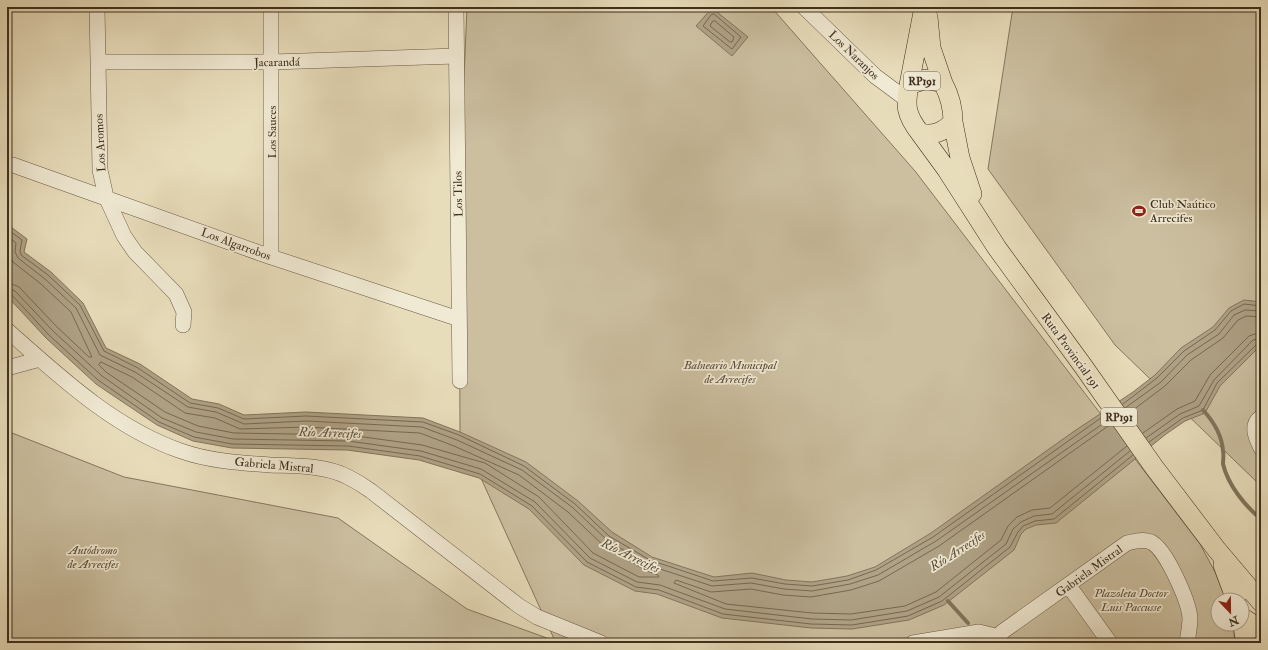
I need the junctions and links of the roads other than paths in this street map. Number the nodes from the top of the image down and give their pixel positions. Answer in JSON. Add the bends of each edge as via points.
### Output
{"nodes":[{"id":1,"x":97,"y":7,"type":"edge"},
{"id":2,"x":271,"y":7,"type":"edge"},
{"id":3,"x":456,"y":7,"type":"edge"},
{"id":4,"x":804,"y":7,"type":"edge"},
{"id":5,"x":925,"y":7,"type":"edge"},
{"id":6,"x":456,"y":56,"type":"junction"},
{"id":7,"x":98,"y":62,"type":"junction"},
{"id":8,"x":272,"y":62,"type":"junction"},
{"id":9,"x":943,"y":83,"type":"junction"},
{"id":10,"x":908,"y":92,"type":"junction"},
{"id":11,"x":953,"y":122,"type":"junction"},
{"id":12,"x":920,"y":133,"type":"junction"},
{"id":13,"x":13,"y":165,"type":"dead end"},
{"id":14,"x":106,"y":197,"type":"junction"},
{"id":15,"x":996,"y":248,"type":"junction"},
{"id":16,"x":271,"y":257,"type":"junction"},
{"id":17,"x":459,"y":319,"type":"junction"},
{"id":18,"x":183,"y":326,"type":"dead end"},
{"id":19,"x":7,"y":330,"type":"edge"},
{"id":20,"x":40,"y":359,"type":"junction"},
{"id":21,"x":7,"y":368,"type":"edge"},
{"id":22,"x":460,"y":381,"type":"dead end"},
{"id":23,"x":1261,"y":417,"type":"edge"},
{"id":24,"x":1261,"y":448,"type":"edge"},
{"id":25,"x":1217,"y":550,"type":"junction"},
{"id":26,"x":1069,"y":586,"type":"junction"},
{"id":27,"x":1233,"y":592,"type":"edge"},
{"id":28,"x":1261,"y":602,"type":"edge"},
{"id":29,"x":1250,"y":622,"type":"edge"},
{"id":30,"x":1261,"y":630,"type":"edge"},
{"id":31,"x":1244,"y":632,"type":"edge"},
{"id":32,"x":999,"y":640,"type":"edge"},
{"id":33,"x":601,"y":643,"type":"edge"},
{"id":34,"x":913,"y":643,"type":"edge"},
{"id":35,"x":1110,"y":643,"type":"edge"},
{"id":36,"x":1187,"y":643,"type":"edge"},
{"id":37,"x":1246,"y":643,"type":"edge"}],
"edges":[{"from":1,"to":7,"type":"street","name":"Los Aromos"},
{"from":2,"to":8,"type":"street","name":"Los Sauces"},
{"from":3,"to":6,"type":"street","name":"Los Tilos"},
{"from":4,"to":10,"type":"street","name":"Los Naranjos","via":[[875,76]]},
{"from":5,"to":9,"type":"main road","number":"RP191","via":[[931,48]]},
{"from":5,"to":10,"type":"main road","number":"RP191"},
{"from":6,"to":8,"type":"street","name":"Jacarandá"},
{"from":6,"to":17,"type":"street","name":"Los Tilos"},
{"from":7,"to":8,"type":"street","name":"Jacarandá"},
{"from":7,"to":14,"type":"street","name":"Los Aromos","via":[[100,170]]},
{"from":8,"to":16,"type":"street","name":"Los Sauces"},
{"from":9,"to":10,"type":"main road","number":"RP191","via":[[926,79]]},
{"from":9,"to":11,"type":"main road","number":"RP191","via":[[951,100]]},
{"from":10,"to":12,"type":"main road","number":"RP191","via":[[907,111]]},
{"from":11,"to":12,"type":"main road","via":[[937,134]]},
{"from":11,"to":15,"type":"main road","name":"Ruta Provincial 191","number":"RP191","via":[[964,172]]},
{"from":12,"to":15,"type":"main road","name":"Ruta Provincial 191","number":"RP191","via":[[947,170]]},
{"from":13,"to":14,"type":"street","name":"Los Algarrobos"},
{"from":14,"to":16,"type":"street","name":"Los Algarrobos"},
{"from":14,"to":18,"type":"street","name":"Los Aromos","via":[[124,236],[135,252],[176,294],[184,312]]},
{"from":15,"to":25,"type":"main road","name":"Ruta Provincial 191","number":"RP191"},
{"from":16,"to":17,"type":"street","name":"Los Algarrobos"},
{"from":17,"to":22,"type":"street","name":"Los Tilos"},
{"from":19,"to":20,"type":"street","name":"Gabriela Mistral"},
{"from":20,"to":21,"type":"street"},
{"from":20,"to":33,"type":"street","name":"Gabriela Mistral","via":[[118,420],[181,451],[217,460],[306,466],[347,476],[371,491],[519,606],[537,617]]},
{"from":23,"to":24,"type":"street","via":[[1255,427],[1255,437]]},
{"from":25,"to":27,"type":"main road","number":"RP191"},
{"from":25,"to":28,"type":"main road"},
{"from":26,"to":32,"type":"street","name":"Gabriela Mistral","via":[[1002,632]]},
{"from":26,"to":35,"type":"street"},
{"from":26,"to":36,"type":"street","name":"Gabriela Mistral","via":[[1127,543],[1141,540],[1152,542],[1162,552],[1188,606],[1190,619]]},
{"from":29,"to":30,"type":"main road"},
{"from":31,"to":37,"type":"main road"},
{"from":32,"to":34,"type":"street","name":"Gabriela Mistral","via":[[979,632]]}]}
